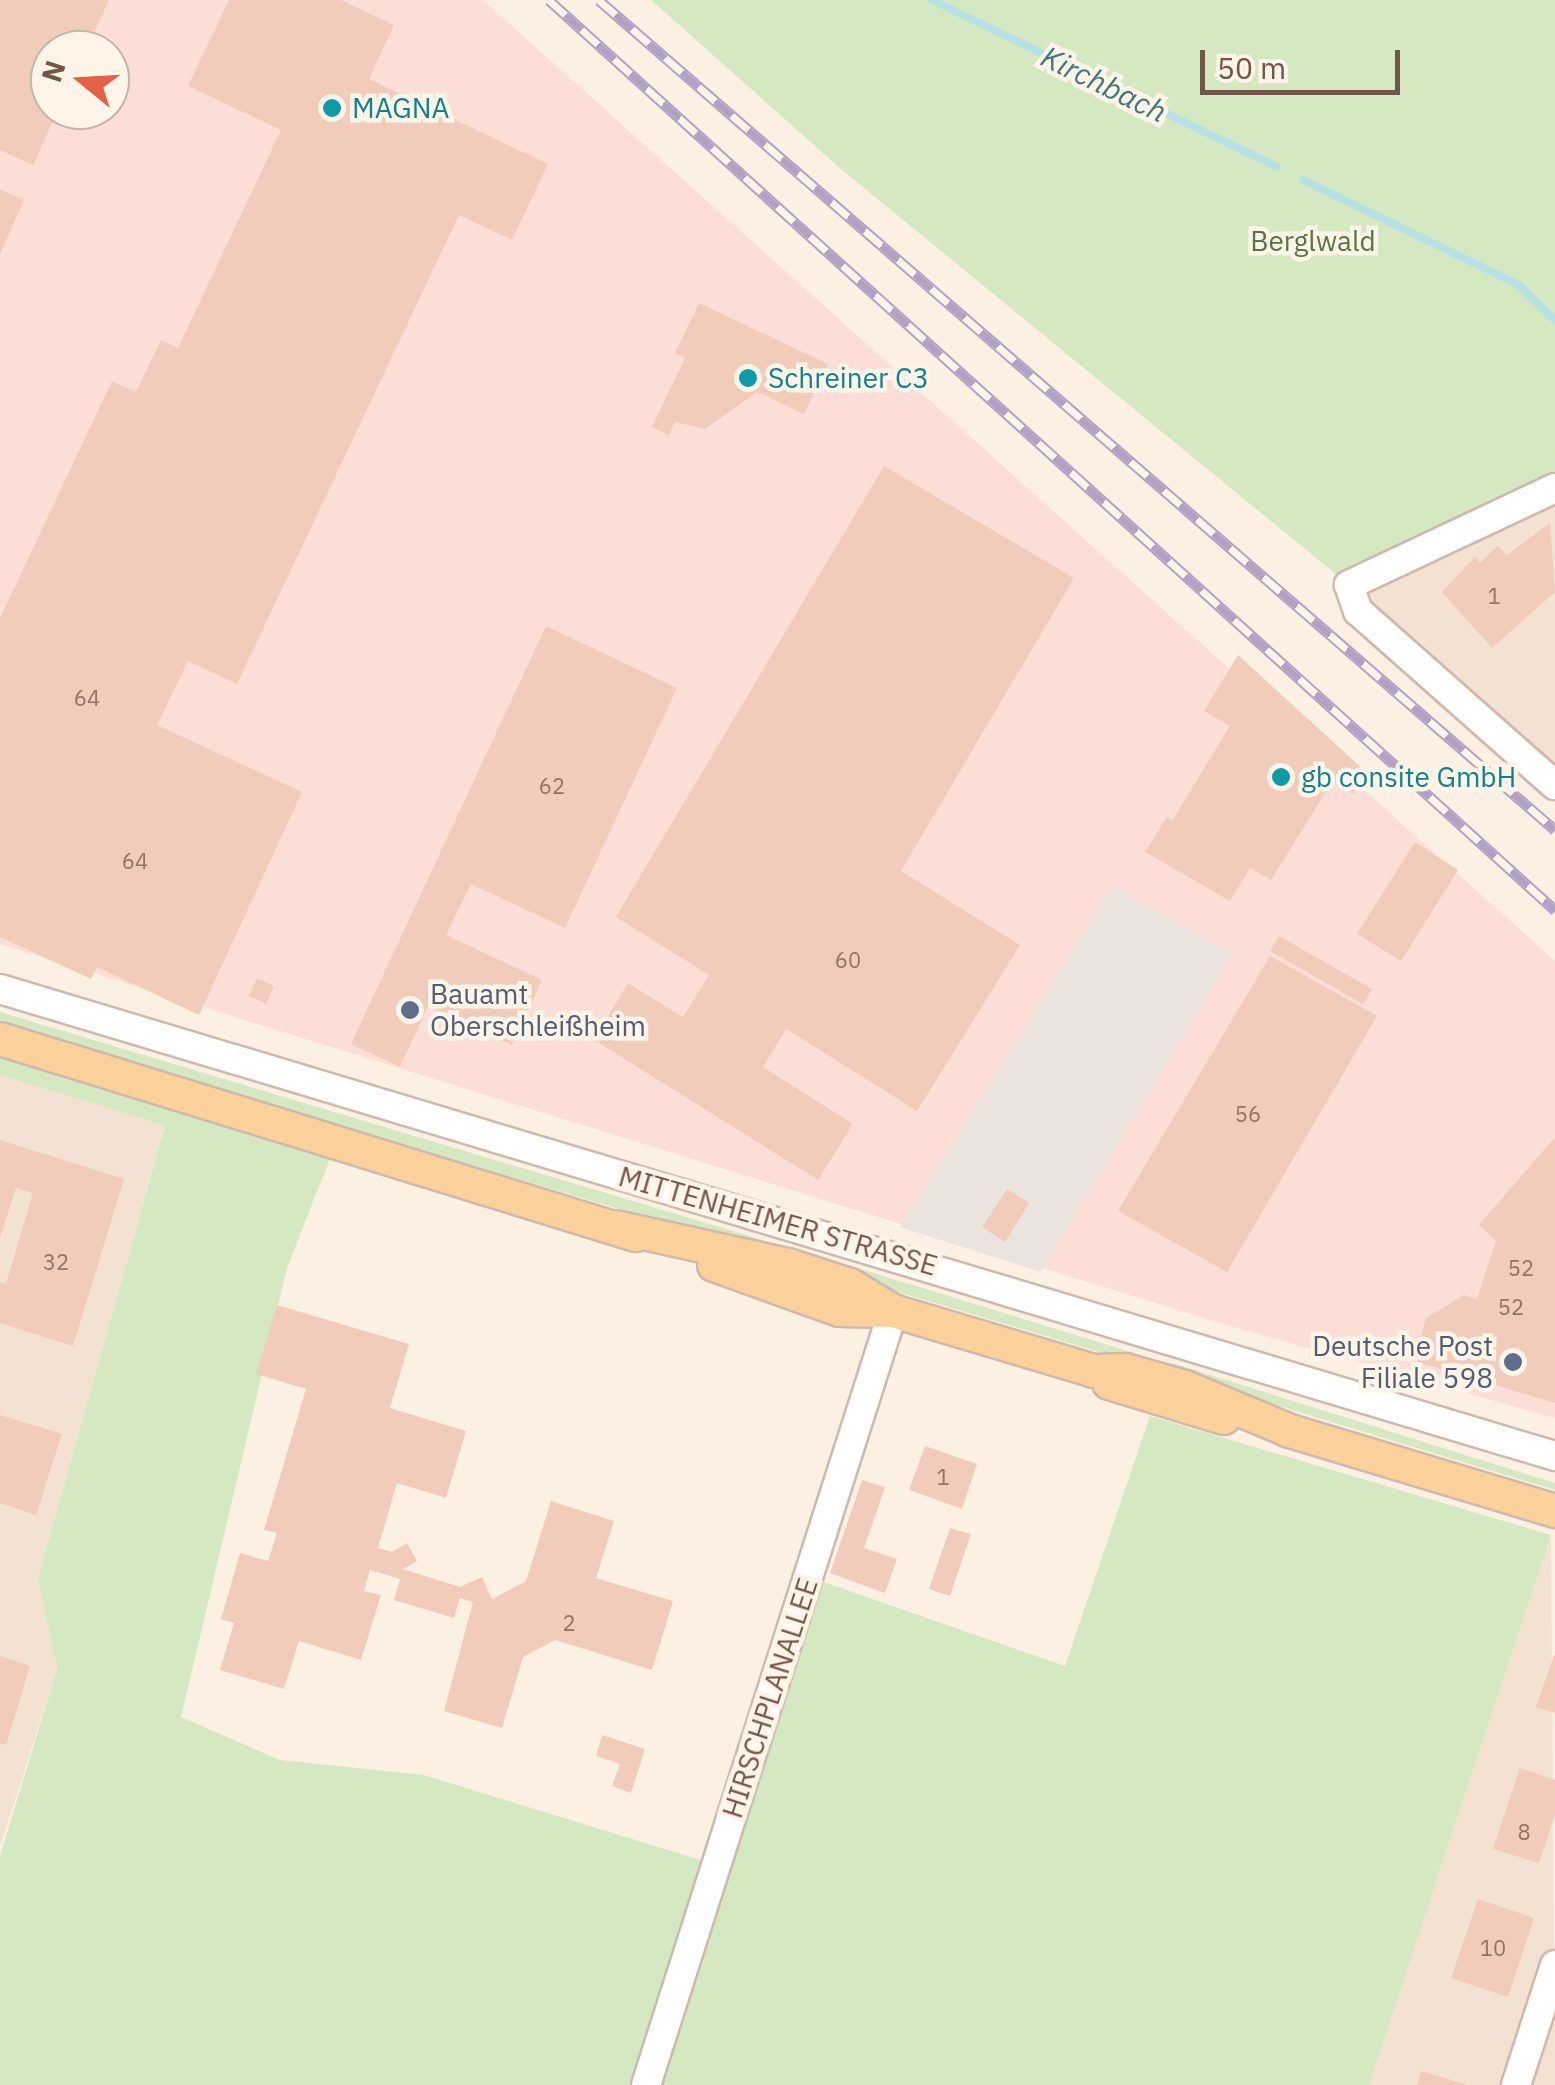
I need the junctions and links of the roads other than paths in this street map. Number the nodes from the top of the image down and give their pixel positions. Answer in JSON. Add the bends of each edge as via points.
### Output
{"nodes":[{"id":1,"x":1555,"y":488,"type":"edge"},
{"id":2,"x":1555,"y":785,"type":"edge"},
{"id":3,"x":0,"y":989,"type":"edge"},
{"id":4,"x":0,"y":1040,"type":"edge"},
{"id":5,"x":893,"y":1311,"type":"junction"},
{"id":6,"x":1555,"y":1456,"type":"edge"},
{"id":7,"x":1555,"y":1511,"type":"edge"},
{"id":8,"x":1555,"y":1965,"type":"edge"},
{"id":9,"x":646,"y":2085,"type":"edge"},
{"id":10,"x":1516,"y":2085,"type":"edge"}],
"edges":[{"from":1,"to":2,"type":"street","via":[[1349,585],[1358,611]]},
{"from":3,"to":6,"type":"street","name":"MITTENHEIMER STRASSE"},
{"from":4,"to":5,"type":"main road","name":"MITTENHEIMER STRASSE","via":[[616,1227],[839,1310]]},
{"from":5,"to":7,"type":"main road","name":"MITTENHEIMER STRASSE","via":[[1094,1371],[1120,1392],[1290,1431]]},
{"from":5,"to":9,"type":"street","name":"HIRSCHPLANALLEE"},
{"from":8,"to":10,"type":"street"}]}
